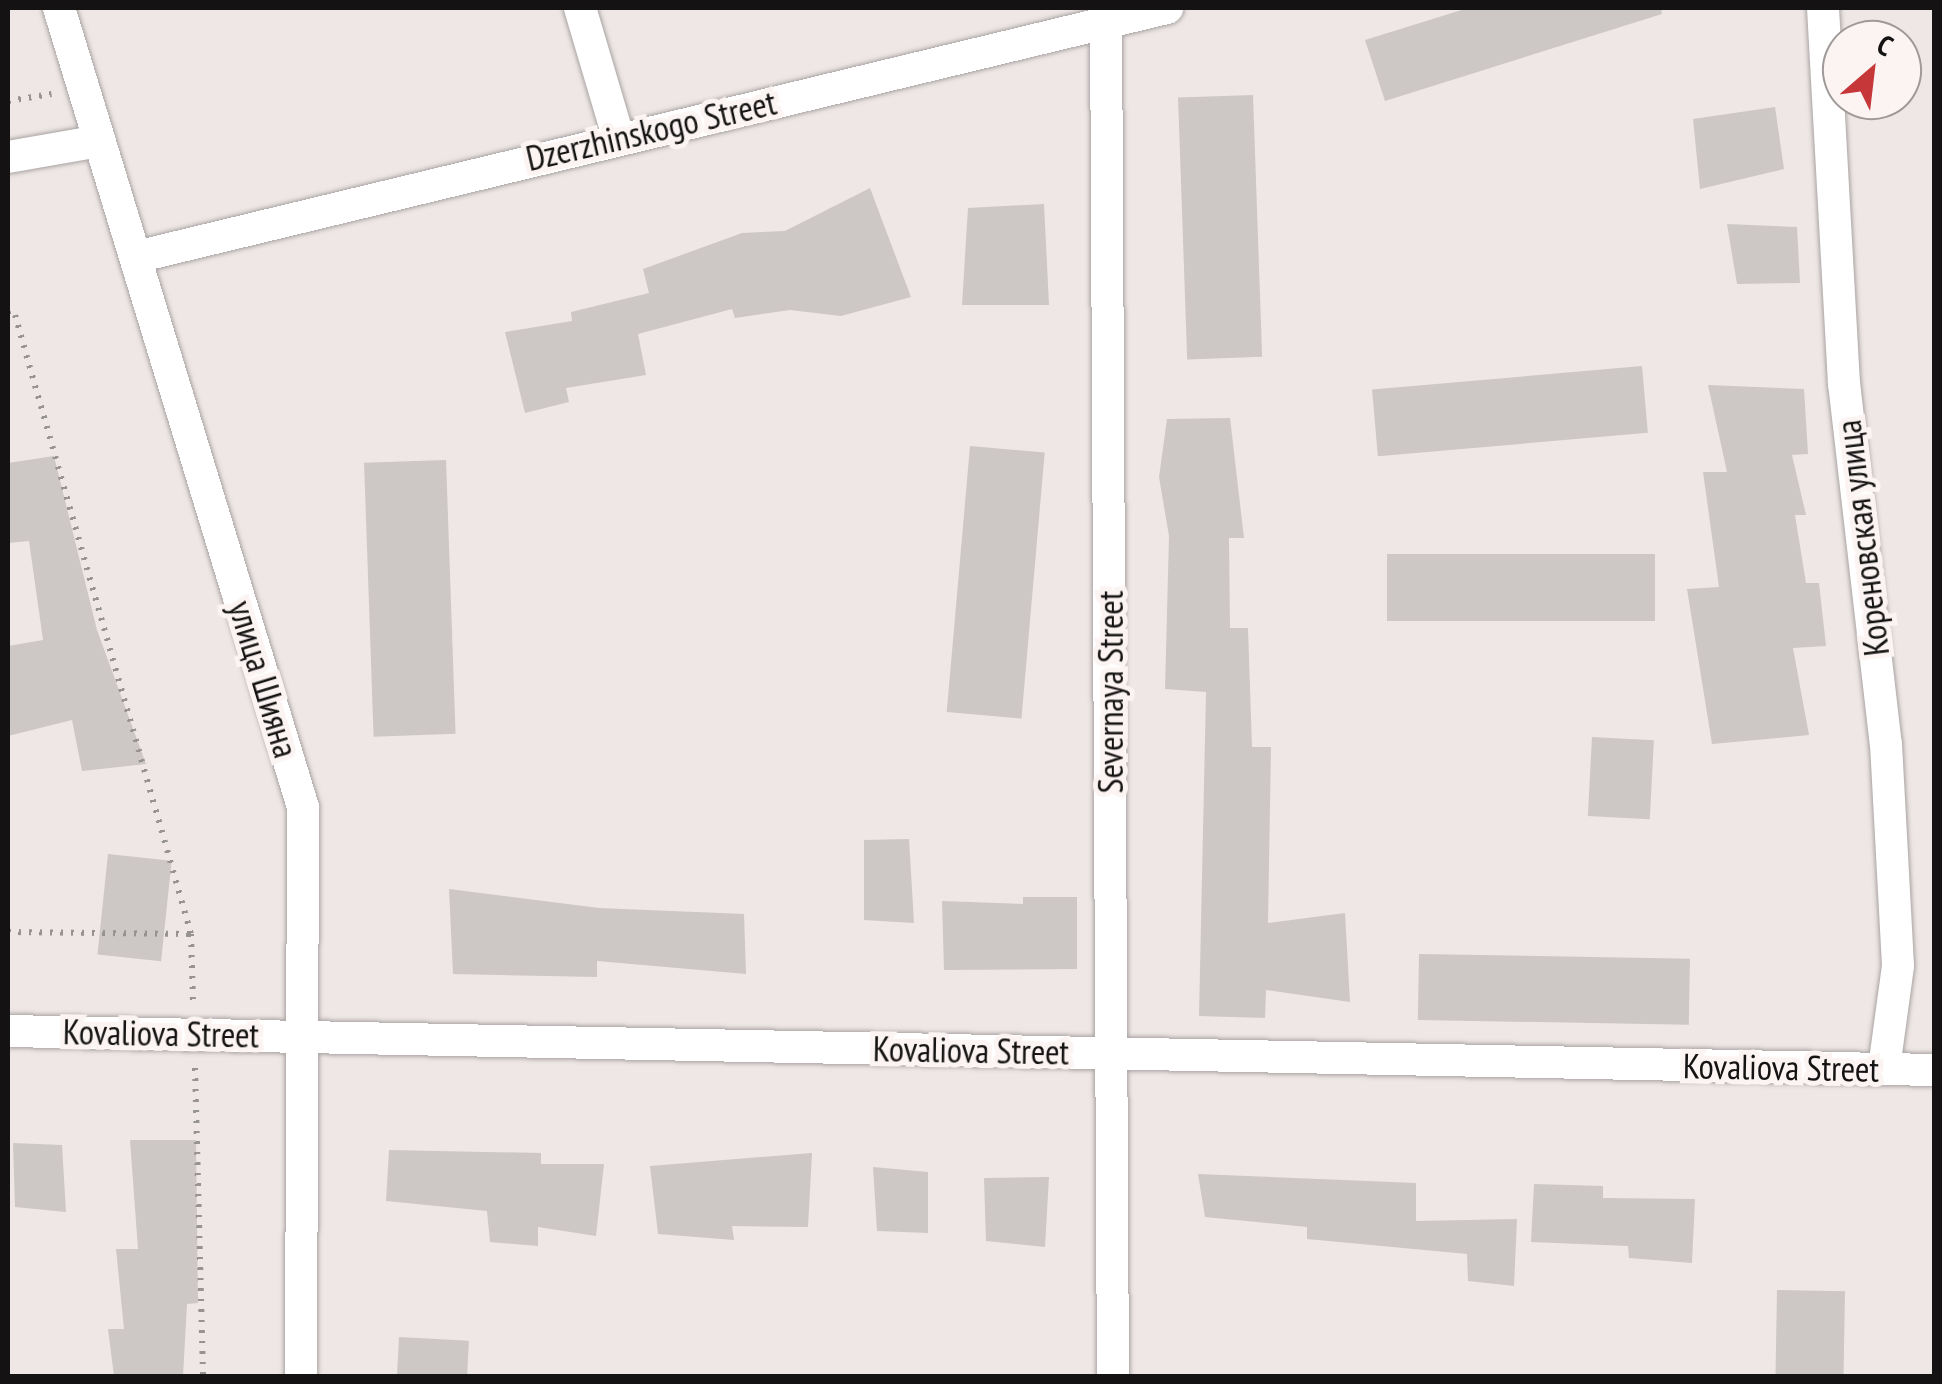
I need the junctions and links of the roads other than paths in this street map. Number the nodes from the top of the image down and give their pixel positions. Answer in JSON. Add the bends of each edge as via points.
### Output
{"nodes":[{"id":1,"x":58,"y":8,"type":"edge"},
{"id":2,"x":580,"y":8,"type":"edge"},
{"id":3,"x":1167,"y":8,"type":"edge"},
{"id":4,"x":1824,"y":8,"type":"edge"},
{"id":5,"x":1108,"y":16,"type":"edge"},
{"id":6,"x":618,"y":136,"type":"junction"},
{"id":7,"x":100,"y":141,"type":"junction"},
{"id":8,"x":8,"y":157,"type":"edge"},
{"id":9,"x":136,"y":257,"type":"junction"},
{"id":10,"x":8,"y":1031,"type":"edge"},
{"id":11,"x":305,"y":1034,"type":"junction"},
{"id":12,"x":1110,"y":1054,"type":"junction"},
{"id":13,"x":1884,"y":1068,"type":"junction"},
{"id":14,"x":1934,"y":1070,"type":"edge"},
{"id":15,"x":300,"y":1376,"type":"edge"},
{"id":16,"x":1114,"y":1376,"type":"edge"}],
"edges":[{"from":1,"to":7,"type":"street","name":"улица Шияна"},
{"from":2,"to":6,"type":"street"},
{"from":3,"to":5,"type":"street","name":"Dzerzhinskogo Street"},
{"from":4,"to":13,"type":"street","name":"Кореновская улица","via":[[1844,383],[1886,744],[1898,966]]},
{"from":5,"to":6,"type":"street","name":"Dzerzhinskogo Street"},
{"from":5,"to":12,"type":"street","name":"Severnaya Street"},
{"from":6,"to":9,"type":"street","name":"Dzerzhinskogo Street"},
{"from":7,"to":8,"type":"street"},
{"from":7,"to":9,"type":"street","name":"улица Шияна"},
{"from":9,"to":11,"type":"street","name":"улица Шияна","via":[[303,807]]},
{"from":10,"to":11,"type":"street","name":"Kovaliova Street"},
{"from":11,"to":12,"type":"street","name":"Kovaliova Street"},
{"from":11,"to":15,"type":"street","name":"улица Шияна"},
{"from":12,"to":13,"type":"street","name":"Kovaliova Street"},
{"from":12,"to":16,"type":"street","name":"Severnaya Street"},
{"from":13,"to":14,"type":"street","name":"Kovaliova Street"}]}
